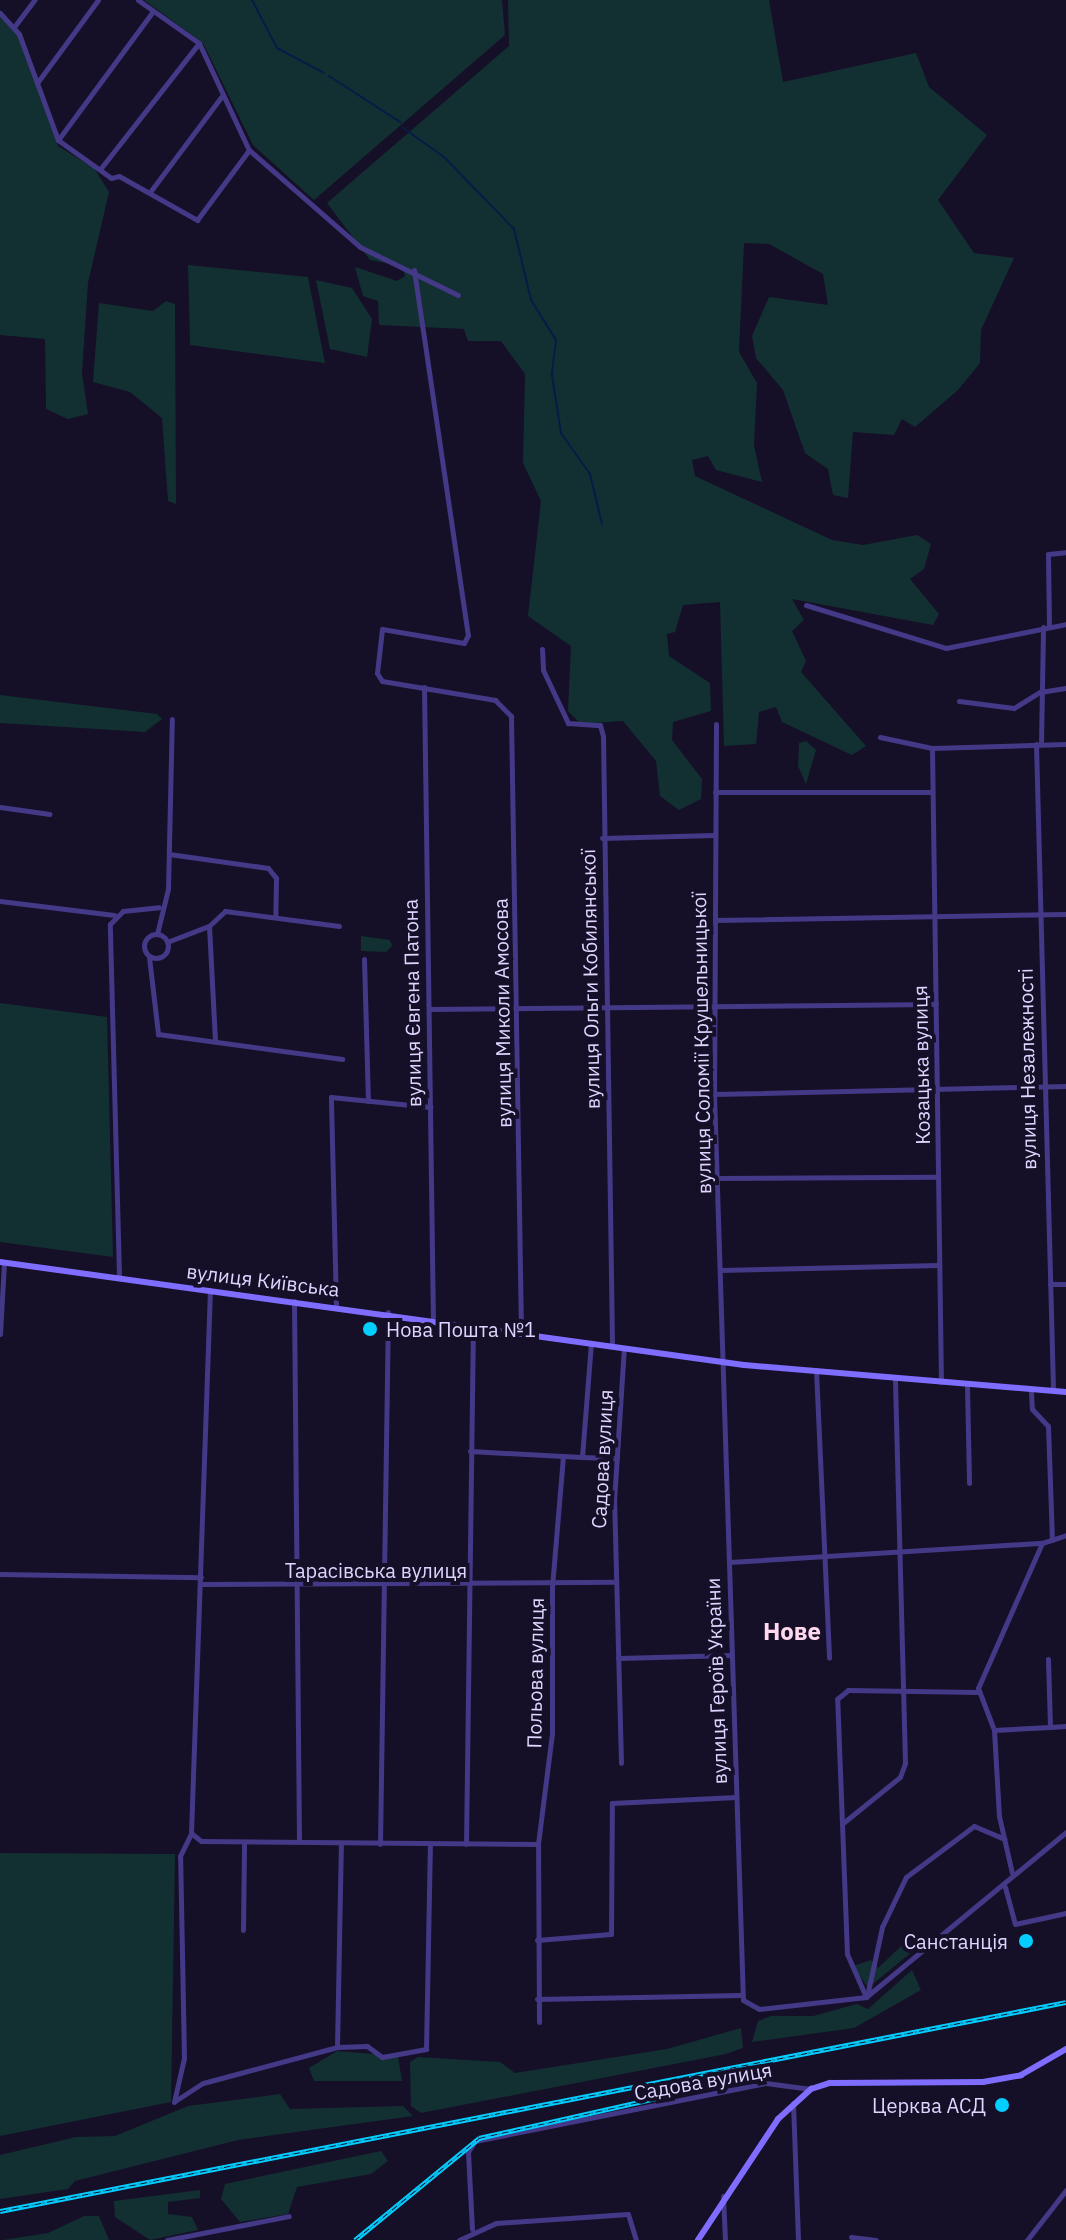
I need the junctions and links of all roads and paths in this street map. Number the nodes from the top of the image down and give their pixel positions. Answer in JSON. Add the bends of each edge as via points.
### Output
{"nodes":[{"id":1,"x":34,"y":0,"type":"edge"},
{"id":2,"x":98,"y":0,"type":"edge"},
{"id":3,"x":138,"y":0,"type":"edge"},
{"id":4,"x":153,"y":11,"type":"junction"},
{"id":5,"x":0,"y":13,"type":"edge"},
{"id":6,"x":14,"y":27,"type":"junction"},
{"id":7,"x":199,"y":43,"type":"junction"},
{"id":8,"x":37,"y":83,"type":"junction"},
{"id":9,"x":221,"y":97,"type":"junction"},
{"id":10,"x":58,"y":140,"type":"junction"},
{"id":11,"x":249,"y":150,"type":"junction"},
{"id":12,"x":101,"y":168,"type":"junction"},
{"id":13,"x":149,"y":193,"type":"junction"},
{"id":14,"x":414,"y":270,"type":"junction"},
{"id":15,"x":458,"y":295,"type":"dead end"},
{"id":16,"x":1066,"y":552,"type":"edge"},
{"id":17,"x":806,"y":605,"type":"dead end"},
{"id":18,"x":1066,"y":624,"type":"edge"},
{"id":19,"x":1046,"y":627,"type":"junction"},
{"id":20,"x":542,"y":649,"type":"dead end"},
{"id":21,"x":424,"y":687,"type":"junction"},
{"id":22,"x":1066,"y":688,"type":"edge"},
{"id":23,"x":1040,"y":692,"type":"junction"},
{"id":24,"x":959,"y":701,"type":"dead end"},
{"id":25,"x":172,"y":719,"type":"dead end"},
{"id":26,"x":716,"y":724,"type":"dead end"},
{"id":27,"x":880,"y":737,"type":"dead end"},
{"id":28,"x":1039,"y":744,"type":"junction"},
{"id":29,"x":1066,"y":744,"type":"edge"},
{"id":30,"x":932,"y":748,"type":"junction"},
{"id":31,"x":715,"y":792,"type":"junction"},
{"id":32,"x":931,"y":792,"type":"junction"},
{"id":33,"x":0,"y":807,"type":"edge"},
{"id":34,"x":50,"y":814,"type":"dead end"},
{"id":35,"x":714,"y":835,"type":"junction"},
{"id":36,"x":602,"y":838,"type":"junction"},
{"id":37,"x":169,"y":854,"type":"junction"},
{"id":38,"x":0,"y":901,"type":"edge"},
{"id":39,"x":159,"y":907,"type":"junction"},
{"id":40,"x":1040,"y":914,"type":"junction"},
{"id":41,"x":1066,"y":914,"type":"edge"},
{"id":42,"x":114,"y":915,"type":"junction"},
{"id":43,"x":935,"y":916,"type":"junction"},
{"id":44,"x":275,"y":917,"type":"junction"},
{"id":45,"x":715,"y":920,"type":"junction"},
{"id":46,"x":209,"y":926,"type":"junction"},
{"id":47,"x":339,"y":926,"type":"dead end"},
{"id":48,"x":157,"y":934,"type":"junction"},
{"id":49,"x":167,"y":942,"type":"junction"},
{"id":50,"x":149,"y":957,"type":"junction"},
{"id":51,"x":364,"y":959,"type":"dead end"},
{"id":52,"x":936,"y":1004,"type":"junction"},
{"id":53,"x":714,"y":1005,"type":"junction"},
{"id":54,"x":607,"y":1007,"type":"junction"},
{"id":55,"x":429,"y":1009,"type":"junction"},
{"id":56,"x":517,"y":1009,"type":"junction"},
{"id":57,"x":215,"y":1042,"type":"junction"},
{"id":58,"x":342,"y":1059,"type":"dead end"},
{"id":59,"x":1042,"y":1082,"type":"junction"},
{"id":60,"x":1066,"y":1086,"type":"edge"},
{"id":61,"x":938,"y":1087,"type":"junction"},
{"id":62,"x":714,"y":1094,"type":"junction"},
{"id":63,"x":368,"y":1101,"type":"junction"},
{"id":64,"x":430,"y":1107,"type":"junction"},
{"id":65,"x":938,"y":1177,"type":"junction"},
{"id":66,"x":718,"y":1178,"type":"junction"},
{"id":67,"x":2,"y":1262,"type":"edge"},
{"id":68,"x":939,"y":1265,"type":"junction"},
{"id":69,"x":720,"y":1270,"type":"junction"},
{"id":70,"x":119,"y":1276,"type":"junction"},
{"id":71,"x":1050,"y":1284,"type":"junction"},
{"id":72,"x":1066,"y":1284,"type":"edge"},
{"id":73,"x":210,"y":1290,"type":"junction"},
{"id":74,"x":294,"y":1300,"type":"junction"},
{"id":75,"x":336,"y":1306,"type":"junction"},
{"id":76,"x":388,"y":1312,"type":"junction"},
{"id":77,"x":433,"y":1320,"type":"junction"},
{"id":78,"x":473,"y":1325,"type":"junction"},
{"id":79,"x":521,"y":1333,"type":"junction"},
{"id":80,"x":0,"y":1334,"type":"edge"},
{"id":81,"x":591,"y":1343,"type":"junction"},
{"id":82,"x":612,"y":1346,"type":"junction"},
{"id":83,"x":624,"y":1348,"type":"junction"},
{"id":84,"x":722,"y":1362,"type":"junction"},
{"id":85,"x":816,"y":1370,"type":"junction"},
{"id":86,"x":895,"y":1378,"type":"junction"},
{"id":87,"x":941,"y":1383,"type":"junction"},
{"id":88,"x":967,"y":1386,"type":"junction"},
{"id":89,"x":1031,"y":1392,"type":"junction"},
{"id":90,"x":1053,"y":1392,"type":"junction"},
{"id":91,"x":1066,"y":1392,"type":"edge"},
{"id":92,"x":470,"y":1451,"type":"junction"},
{"id":93,"x":563,"y":1456,"type":"junction"},
{"id":94,"x":582,"y":1457,"type":"junction"},
{"id":95,"x":617,"y":1458,"type":"junction"},
{"id":96,"x":969,"y":1483,"type":"dead end"},
{"id":97,"x":1066,"y":1535,"type":"edge"},
{"id":98,"x":1052,"y":1540,"type":"junction"},
{"id":99,"x":1042,"y":1543,"type":"junction"},
{"id":100,"x":898,"y":1546,"type":"junction"},
{"id":101,"x":825,"y":1553,"type":"junction"},
{"id":102,"x":729,"y":1562,"type":"junction"},
{"id":103,"x":0,"y":1574,"type":"edge"},
{"id":104,"x":201,"y":1581,"type":"junction"},
{"id":105,"x":615,"y":1582,"type":"junction"},
{"id":106,"x":384,"y":1585,"type":"junction"},
{"id":107,"x":300,"y":1586,"type":"junction"},
{"id":108,"x":468,"y":1586,"type":"junction"},
{"id":109,"x":552,"y":1587,"type":"junction"},
{"id":110,"x":732,"y":1655,"type":"junction"},
{"id":111,"x":618,"y":1658,"type":"junction"},
{"id":112,"x":829,"y":1658,"type":"dead end"},
{"id":113,"x":1048,"y":1659,"type":"dead end"},
{"id":114,"x":903,"y":1690,"type":"junction"},
{"id":115,"x":977,"y":1692,"type":"junction"},
{"id":116,"x":1066,"y":1726,"type":"edge"},
{"id":117,"x":1050,"y":1727,"type":"junction"},
{"id":118,"x":994,"y":1730,"type":"junction"},
{"id":119,"x":621,"y":1763,"type":"dead end"},
{"id":120,"x":736,"y":1797,"type":"junction"},
{"id":121,"x":843,"y":1823,"type":"junction"},
{"id":122,"x":1066,"y":1832,"type":"edge"},
{"id":123,"x":191,"y":1833,"type":"junction"},
{"id":124,"x":1004,"y":1839,"type":"junction"},
{"id":125,"x":244,"y":1842,"type":"junction"},
{"id":126,"x":299,"y":1842,"type":"junction"},
{"id":127,"x":341,"y":1844,"type":"junction"},
{"id":128,"x":380,"y":1844,"type":"junction"},
{"id":129,"x":466,"y":1844,"type":"junction"},
{"id":130,"x":538,"y":1844,"type":"junction"},
{"id":131,"x":430,"y":1845,"type":"junction"},
{"id":132,"x":1012,"y":1873,"type":"junction"},
{"id":133,"x":1005,"y":1887,"type":"dead end"},
{"id":134,"x":1066,"y":1913,"type":"edge"},
{"id":135,"x":243,"y":1930,"type":"dead end"},
{"id":136,"x":537,"y":1940,"type":"junction"},
{"id":137,"x":742,"y":1997,"type":"junction"},
{"id":138,"x":866,"y":1997,"type":"junction"},
{"id":139,"x":537,"y":1999,"type":"junction"},
{"id":140,"x":539,"y":2022,"type":"dead end"},
{"id":141,"x":337,"y":2047,"type":"junction"},
{"id":142,"x":1066,"y":2049,"type":"edge"},
{"id":143,"x":811,"y":2089,"type":"junction"},
{"id":144,"x":793,"y":2102,"type":"junction"},
{"id":145,"x":1066,"y":2190,"type":"edge"},
{"id":146,"x":723,"y":2196,"type":"junction"},
{"id":147,"x":289,"y":2216,"type":"dead end"},
{"id":148,"x":472,"y":2229,"type":"junction"},
{"id":149,"x":851,"y":2237,"type":"dead end"},
{"id":150,"x":167,"y":2240,"type":"edge"},
{"id":151,"x":459,"y":2240,"type":"edge"},
{"id":152,"x":636,"y":2240,"type":"edge"},
{"id":153,"x":698,"y":2240,"type":"edge"},
{"id":154,"x":725,"y":2240,"type":"edge"},
{"id":155,"x":798,"y":2240,"type":"edge"},
{"id":156,"x":876,"y":2240,"type":"edge"},
{"id":157,"x":1027,"y":2240,"type":"edge"}],
"edges":[{"from":1,"to":6,"type":"street"},
{"from":2,"to":8,"type":"street"},
{"from":3,"to":4,"type":"street"},
{"from":4,"to":7,"type":"street"},
{"from":4,"to":10,"type":"street"},
{"from":5,"to":6,"type":"street"},
{"from":6,"to":8,"type":"street"},
{"from":7,"to":9,"type":"street"},
{"from":7,"to":12,"type":"street"},
{"from":8,"to":10,"type":"street"},
{"from":9,"to":11,"type":"street"},
{"from":9,"to":13,"type":"street"},
{"from":10,"to":12,"type":"street"},
{"from":11,"to":13,"type":"street","via":[[197,220]]},
{"from":11,"to":14,"type":"street","via":[[360,247]]},
{"from":12,"to":13,"type":"street"},
{"from":14,"to":15,"type":"street"},
{"from":14,"to":21,"type":"street","via":[[468,635],[464,643],[382,629],[376,647],[382,681]]},
{"from":16,"to":19,"type":"street","name":"вулиця Незалежності","via":[[1048,554]]},
{"from":17,"to":19,"type":"street","via":[[946,648]]},
{"from":18,"to":19,"type":"street"},
{"from":19,"to":23,"type":"street","name":"вулиця Незалежності"},
{"from":20,"to":36,"type":"street","name":"вулиця Ольги Кобилянської","via":[[543,670],[568,723],[600,725]]},
{"from":21,"to":55,"type":"street","name":"вулиця Євгена Патона"},
{"from":21,"to":56,"type":"street","name":"вулиця Миколи Амосова","via":[[495,700],[514,730]]},
{"from":22,"to":23,"type":"street"},
{"from":23,"to":24,"type":"street","via":[[1014,708]]},
{"from":23,"to":28,"type":"street","name":"вулиця Незалежності"},
{"from":25,"to":37,"type":"street"},
{"from":26,"to":31,"type":"street","name":"вулиця Соломії Крушельницької"},
{"from":27,"to":30,"type":"street"},
{"from":28,"to":29,"type":"street"},
{"from":28,"to":30,"type":"street"},
{"from":28,"to":40,"type":"street","name":"вулиця Незалежності"},
{"from":30,"to":32,"type":"street","name":"Козацька вулиця"},
{"from":31,"to":32,"type":"street"},
{"from":31,"to":35,"type":"street","name":"вулиця Соломії Крушельницької"},
{"from":32,"to":43,"type":"street","name":"Козацька вулиця"},
{"from":33,"to":34,"type":"street"},
{"from":35,"to":36,"type":"street"},
{"from":35,"to":45,"type":"street","name":"вулиця Соломії Крушельницької"},
{"from":36,"to":54,"type":"street","name":"вулиця Ольги Кобилянської"},
{"from":37,"to":39,"type":"street"},
{"from":37,"to":44,"type":"street","via":[[268,868],[276,878]]},
{"from":38,"to":42,"type":"street"},
{"from":39,"to":42,"type":"street"},
{"from":39,"to":48,"type":"street"},
{"from":40,"to":41,"type":"street"},
{"from":40,"to":43,"type":"street"},
{"from":40,"to":59,"type":"street","name":"вулиця Незалежності"},
{"from":42,"to":70,"type":"street"},
{"from":43,"to":45,"type":"street"},
{"from":43,"to":52,"type":"street","name":"Козацька вулиця"},
{"from":44,"to":46,"type":"street","via":[[225,911]]},
{"from":44,"to":47,"type":"street"},
{"from":45,"to":53,"type":"street","name":"вулиця Соломії Крушельницької"},
{"from":46,"to":49,"type":"street"},
{"from":46,"to":57,"type":"street"},
{"from":48,"to":49,"type":"street"},
{"from":48,"to":50,"type":"street","via":[[144,943]]},
{"from":49,"to":50,"type":"street","via":[[164,955]]},
{"from":50,"to":57,"type":"street","via":[[154,1031]]},
{"from":51,"to":63,"type":"street"},
{"from":52,"to":53,"type":"street"},
{"from":52,"to":61,"type":"street","name":"Козацька вулиця"},
{"from":53,"to":54,"type":"street"},
{"from":53,"to":62,"type":"street","name":"вулиця Соломії Крушельницької"},
{"from":54,"to":56,"type":"street"},
{"from":54,"to":82,"type":"street","name":"вулиця Ольги Кобилянської"},
{"from":55,"to":56,"type":"street"},
{"from":55,"to":64,"type":"street","name":"вулиця Євгена Патона"},
{"from":56,"to":79,"type":"street","name":"вулиця Миколи Амосова"},
{"from":57,"to":58,"type":"street"},
{"from":59,"to":60,"type":"street"},
{"from":59,"to":61,"type":"street"},
{"from":59,"to":71,"type":"street","name":"вулиця Незалежності"},
{"from":61,"to":62,"type":"street"},
{"from":61,"to":65,"type":"street","name":"Козацька вулиця"},
{"from":62,"to":66,"type":"street","name":"вулиця Соломії Крушельницької"},
{"from":63,"to":64,"type":"street"},
{"from":63,"to":75,"type":"street","via":[[331,1097]]},
{"from":64,"to":77,"type":"street","name":"вулиця Євгена Патона"},
{"from":65,"to":66,"type":"street"},
{"from":65,"to":68,"type":"street","name":"Козацька вулиця"},
{"from":66,"to":69,"type":"street","name":"вулиця Соломії Крушельницької"},
{"from":67,"to":70,"type":"street","name":"вулиця Київська"},
{"from":67,"to":80,"type":"street"},
{"from":68,"to":69,"type":"street"},
{"from":68,"to":87,"type":"street","name":"Козацька вулиця"},
{"from":69,"to":84,"type":"street","name":"вулиця Соломії Крушельницької"},
{"from":70,"to":73,"type":"street","name":"вулиця Київська"},
{"from":71,"to":72,"type":"street"},
{"from":71,"to":90,"type":"street","name":"вулиця Незалежності"},
{"from":73,"to":74,"type":"street","name":"вулиця Київська"},
{"from":73,"to":104,"type":"street"},
{"from":74,"to":75,"type":"street","name":"вулиця Київська"},
{"from":74,"to":107,"type":"street"},
{"from":75,"to":76,"type":"street","name":"вулиця Київська"},
{"from":76,"to":77,"type":"street","name":"вулиця Київська"},
{"from":76,"to":106,"type":"street"},
{"from":77,"to":78,"type":"street","name":"вулиця Київська"},
{"from":78,"to":79,"type":"street","name":"вулиця Київська"},
{"from":78,"to":92,"type":"street"},
{"from":79,"to":81,"type":"street","name":"вулиця Київська"},
{"from":81,"to":82,"type":"street","name":"вулиця Київська"},
{"from":81,"to":94,"type":"street"},
{"from":82,"to":83,"type":"street","name":"вулиця Київська"},
{"from":83,"to":84,"type":"street","name":"вулиця Київська"},
{"from":83,"to":95,"type":"street","name":"Садова вулиця"},
{"from":84,"to":85,"type":"street","name":"вулиця Київська"},
{"from":84,"to":102,"type":"street","name":"вулиця Героїв України"},
{"from":85,"to":86,"type":"street","name":"вулиця Київська"},
{"from":85,"to":101,"type":"street"},
{"from":86,"to":87,"type":"street","name":"вулиця Київська"},
{"from":86,"to":100,"type":"street"},
{"from":87,"to":88,"type":"street","name":"вулиця Київська"},
{"from":88,"to":89,"type":"street","name":"вулиця Київська"},
{"from":88,"to":96,"type":"street"},
{"from":89,"to":90,"type":"street","name":"вулиця Київська"},
{"from":89,"to":98,"type":"street","via":[[1032,1409],[1048,1426]]},
{"from":90,"to":91,"type":"street"},
{"from":92,"to":93,"type":"street"},
{"from":92,"to":108,"type":"street"},
{"from":93,"to":94,"type":"street"},
{"from":93,"to":109,"type":"street","name":"Польова вулиця"},
{"from":94,"to":95,"type":"street"},
{"from":95,"to":105,"type":"street","name":"Садова вулиця"},
{"from":97,"to":98,"type":"street"},
{"from":98,"to":99,"type":"street"},
{"from":99,"to":100,"type":"street"},
{"from":99,"to":115,"type":"street","via":[[1028,1561]]},
{"from":100,"to":101,"type":"street"},
{"from":100,"to":114,"type":"street"},
{"from":101,"to":102,"type":"street"},
{"from":101,"to":112,"type":"street"},
{"from":102,"to":110,"type":"street","name":"вулиця Героїв України"},
{"from":103,"to":104,"type":"street","name":"Тарасівська вулиця"},
{"from":104,"to":107,"type":"street","name":"Тарасівська вулиця"},
{"from":104,"to":123,"type":"street"},
{"from":105,"to":109,"type":"street","name":"Тарасівська вулиця"},
{"from":105,"to":111,"type":"street","name":"Садова вулиця"},
{"from":106,"to":107,"type":"street","name":"Тарасівська вулиця"},
{"from":106,"to":108,"type":"street","name":"Тарасівська вулиця"},
{"from":106,"to":128,"type":"street"},
{"from":107,"to":126,"type":"street"},
{"from":108,"to":109,"type":"street","name":"Тарасівська вулиця"},
{"from":108,"to":129,"type":"street"},
{"from":109,"to":130,"type":"street","name":"Польова вулиця","via":[[552,1733]]},
{"from":110,"to":111,"type":"street"},
{"from":110,"to":120,"type":"street","name":"вулиця Героїв України"},
{"from":111,"to":119,"type":"street","name":"Садова вулиця"},
{"from":113,"to":117,"type":"street"},
{"from":114,"to":115,"type":"street"},
{"from":114,"to":121,"type":"street","via":[[903,1771]]},
{"from":114,"to":121,"type":"street","via":[[839,1694]]},
{"from":115,"to":118,"type":"street","via":[[993,1713]]},
{"from":116,"to":117,"type":"street"},
{"from":117,"to":118,"type":"street"},
{"from":118,"to":124,"type":"street"},
{"from":120,"to":136,"type":"street","via":[[612,1803],[611,1934]]},
{"from":120,"to":137,"type":"street","name":"вулиця Героїв України"},
{"from":121,"to":138,"type":"street","via":[[847,1954]]},
{"from":122,"to":132,"type":"street"},
{"from":123,"to":125,"type":"street","via":[[201,1841]]},
{"from":123,"to":141,"type":"street","via":[[180,1856],[184,2058],[174,2102],[203,2083]]},
{"from":124,"to":132,"type":"street"},
{"from":124,"to":138,"type":"street","via":[[974,1826],[906,1877],[885,1917]]},
{"from":125,"to":126,"type":"street"},
{"from":125,"to":135,"type":"street"},
{"from":126,"to":127,"type":"street"},
{"from":127,"to":128,"type":"street"},
{"from":127,"to":141,"type":"street"},
{"from":128,"to":131,"type":"street"},
{"from":129,"to":130,"type":"street"},
{"from":129,"to":131,"type":"street"},
{"from":130,"to":136,"type":"street","name":"Польова вулиця"},
{"from":131,"to":141,"type":"street","via":[[426,2049],[382,2057],[367,2046]]},
{"from":132,"to":138,"type":"street"},
{"from":133,"to":134,"type":"street","via":[[1015,1924]]},
{"from":136,"to":139,"type":"street","name":"Польова вулиця"},
{"from":137,"to":138,"type":"street","via":[[759,2009]]},
{"from":137,"to":139,"type":"street"},
{"from":139,"to":140,"type":"street","name":"Польова вулиця"},
{"from":142,"to":143,"type":"street","name":"Садова вулиця","via":[[1038,2069],[983,2082],[830,2083]]},
{"from":143,"to":144,"type":"street"},
{"from":143,"to":148,"type":"street","name":"Садова вулиця","via":[[766,2083],[475,2141],[468,2152]]},
{"from":144,"to":146,"type":"street"},
{"from":144,"to":155,"type":"street","via":[[799,2114]]},
{"from":145,"to":157,"type":"street"},
{"from":146,"to":153,"type":"street"},
{"from":146,"to":154,"type":"street"},
{"from":147,"to":150,"type":"street"},
{"from":148,"to":151,"type":"street"},
{"from":148,"to":152,"type":"street","via":[[628,2214]]},
{"from":149,"to":156,"type":"street"}]}
